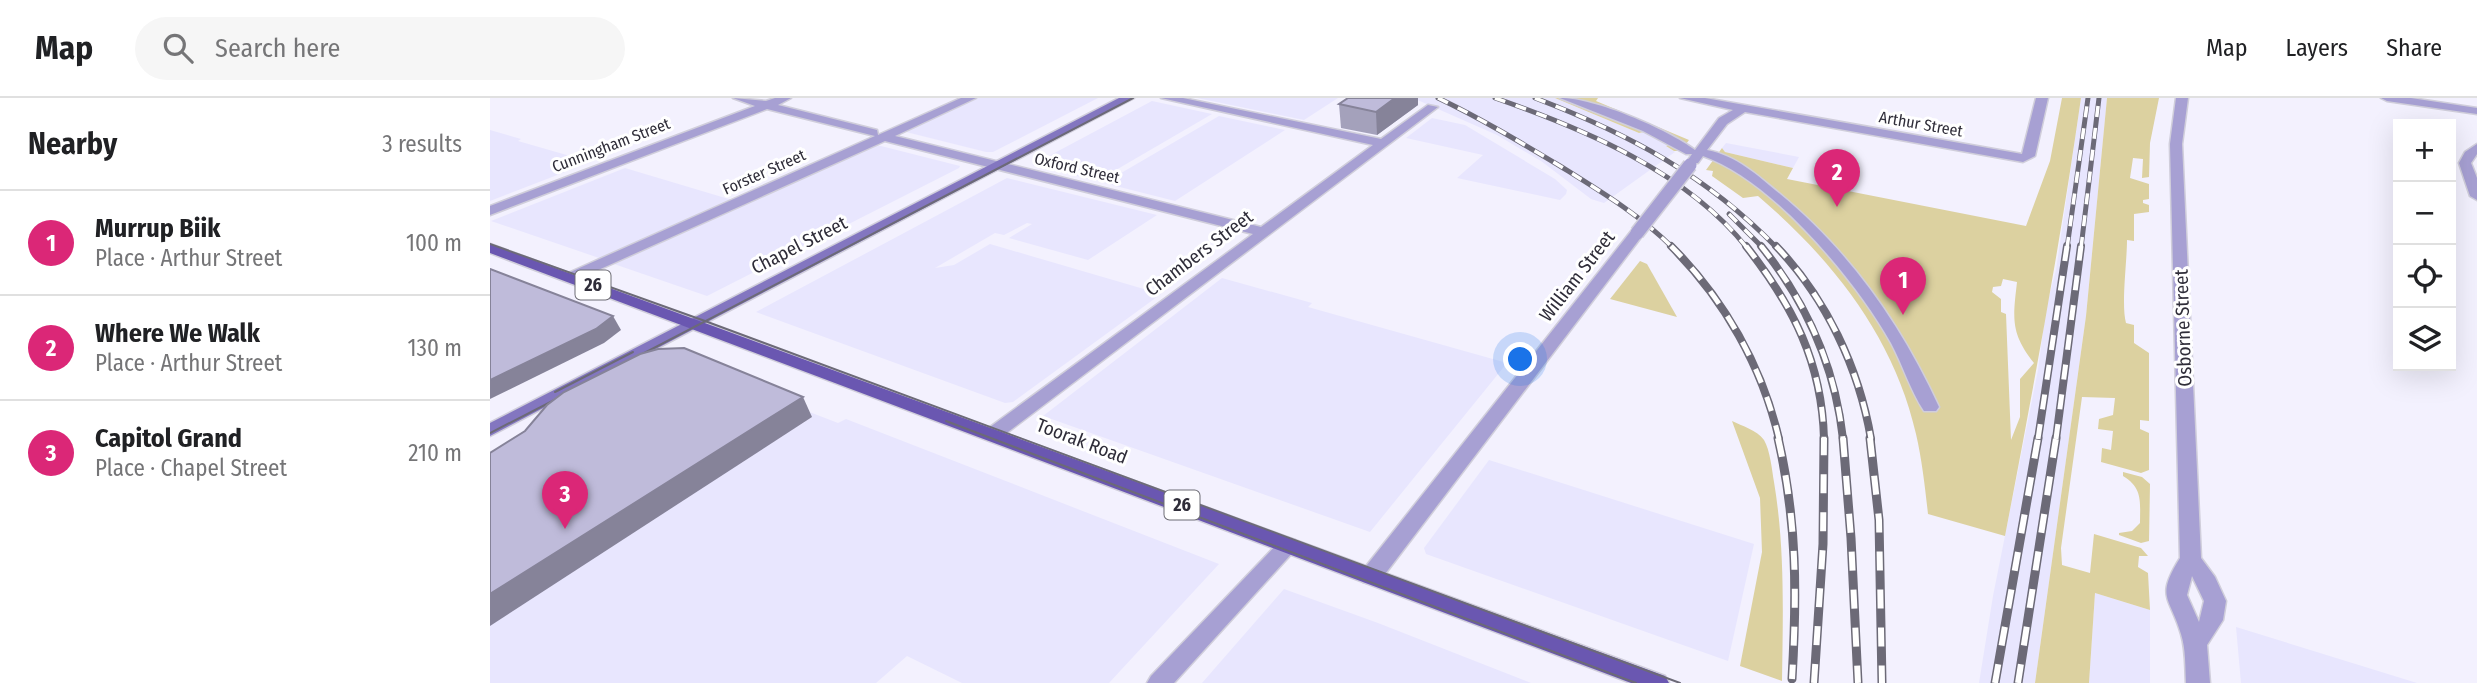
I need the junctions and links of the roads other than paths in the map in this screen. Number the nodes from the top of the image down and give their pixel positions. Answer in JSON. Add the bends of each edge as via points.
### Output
{"nodes":[{"id":1,"x":739,"y":98,"type":"edge"},
{"id":2,"x":785,"y":98,"type":"edge"},
{"id":3,"x":970,"y":98,"type":"edge"},
{"id":4,"x":1128,"y":98,"type":"edge"},
{"id":5,"x":1167,"y":98,"type":"edge"},
{"id":6,"x":1566,"y":98,"type":"edge"},
{"id":7,"x":1686,"y":98,"type":"edge"},
{"id":8,"x":2042,"y":98,"type":"edge"},
{"id":9,"x":2182,"y":98,"type":"edge"},
{"id":10,"x":2387,"y":98,"type":"edge"},
{"id":11,"x":766,"y":106,"type":"junction"},
{"id":12,"x":1432,"y":107,"type":"dead end"},
{"id":13,"x":1744,"y":108,"type":"junction"},
{"id":14,"x":2477,"y":111,"type":"edge"},
{"id":15,"x":878,"y":135,"type":"junction"},
{"id":16,"x":1381,"y":143,"type":"junction"},
{"id":17,"x":2477,"y":148,"type":"edge"},
{"id":18,"x":1708,"y":154,"type":"dead end"},
{"id":19,"x":1690,"y":158,"type":"junction"},
{"id":20,"x":997,"y":166,"type":"junction"},
{"id":21,"x":2477,"y":196,"type":"edge"},
{"id":22,"x":490,"y":211,"type":"edge"},
{"id":23,"x":1263,"y":232,"type":"junction"},
{"id":24,"x":490,"y":248,"type":"edge"},
{"id":25,"x":571,"y":277,"type":"junction"},
{"id":26,"x":695,"y":323,"type":"junction"},
{"id":27,"x":1930,"y":407,"type":"dead end"},
{"id":28,"x":490,"y":430,"type":"edge"},
{"id":29,"x":993,"y":434,"type":"junction"},
{"id":30,"x":1288,"y":545,"type":"junction"},
{"id":31,"x":2191,"y":559,"type":"junction"},
{"id":32,"x":1371,"y":576,"type":"junction"},
{"id":33,"x":2195,"y":643,"type":"junction"},
{"id":34,"x":1159,"y":683,"type":"edge"},
{"id":35,"x":1657,"y":683,"type":"edge"},
{"id":36,"x":2198,"y":683,"type":"edge"}],
"edges":[{"from":1,"to":11,"type":"street","name":"Oxford Street"},
{"from":2,"to":11,"type":"street","name":"Cunningham Street"},
{"from":3,"to":15,"type":"street","name":"Forster Street"},
{"from":4,"to":20,"type":"street","name":"Chapel Street"},
{"from":5,"to":16,"type":"street"},
{"from":6,"to":19,"type":"street","via":[[1647,128]]},
{"from":7,"to":13,"type":"street","name":"Arthur Street"},
{"from":8,"to":13,"type":"street","name":"Arthur Street","via":[[2026,158]]},
{"from":9,"to":31,"type":"street","name":"Osborne Street","via":[[2176,144]]},
{"from":10,"to":14,"type":"street"},
{"from":11,"to":15,"type":"street","name":"Oxford Street"},
{"from":11,"to":22,"type":"street","name":"Cunningham Street"},
{"from":12,"to":16,"type":"street","name":"Chambers Street"},
{"from":13,"to":19,"type":"street","name":"William Street","via":[[1723,121]]},
{"from":15,"to":20,"type":"street","name":"Oxford Street"},
{"from":15,"to":25,"type":"street","name":"Forster Street"},
{"from":16,"to":23,"type":"street","name":"Chambers Street"},
{"from":17,"to":21,"type":"street","via":[[2465,163]]},
{"from":18,"to":27,"type":"street","via":[[1735,164],[1834,251],[1898,336]]},
{"from":19,"to":32,"type":"street","name":"William Street","bridge":true},
{"from":20,"to":23,"type":"street","name":"Oxford Street"},
{"from":20,"to":26,"type":"street","name":"Chapel Street"},
{"from":23,"to":29,"type":"street","name":"Chambers Street"},
{"from":24,"to":25,"type":"main road","name":"Toorak Road","number":"26"},
{"from":25,"to":26,"type":"main road","name":"Toorak Road","number":"26"},
{"from":26,"to":28,"type":"street","name":"Chapel Street"},
{"from":26,"to":29,"type":"main road","name":"Toorak Road","number":"26"},
{"from":29,"to":30,"type":"main road","name":"Toorak Road","number":"26"},
{"from":30,"to":32,"type":"main road","name":"Toorak Road","number":"26"},
{"from":30,"to":34,"type":"street"},
{"from":31,"to":33,"type":"street","name":"Osborne Street","via":[[2175,586]]},
{"from":31,"to":33,"type":"street","via":[[2209,583],[2216,611],[2211,625]]},
{"from":32,"to":35,"type":"main road","name":"Toorak Road","number":"26"},
{"from":33,"to":36,"type":"street","name":"Osborne Street"}]}
